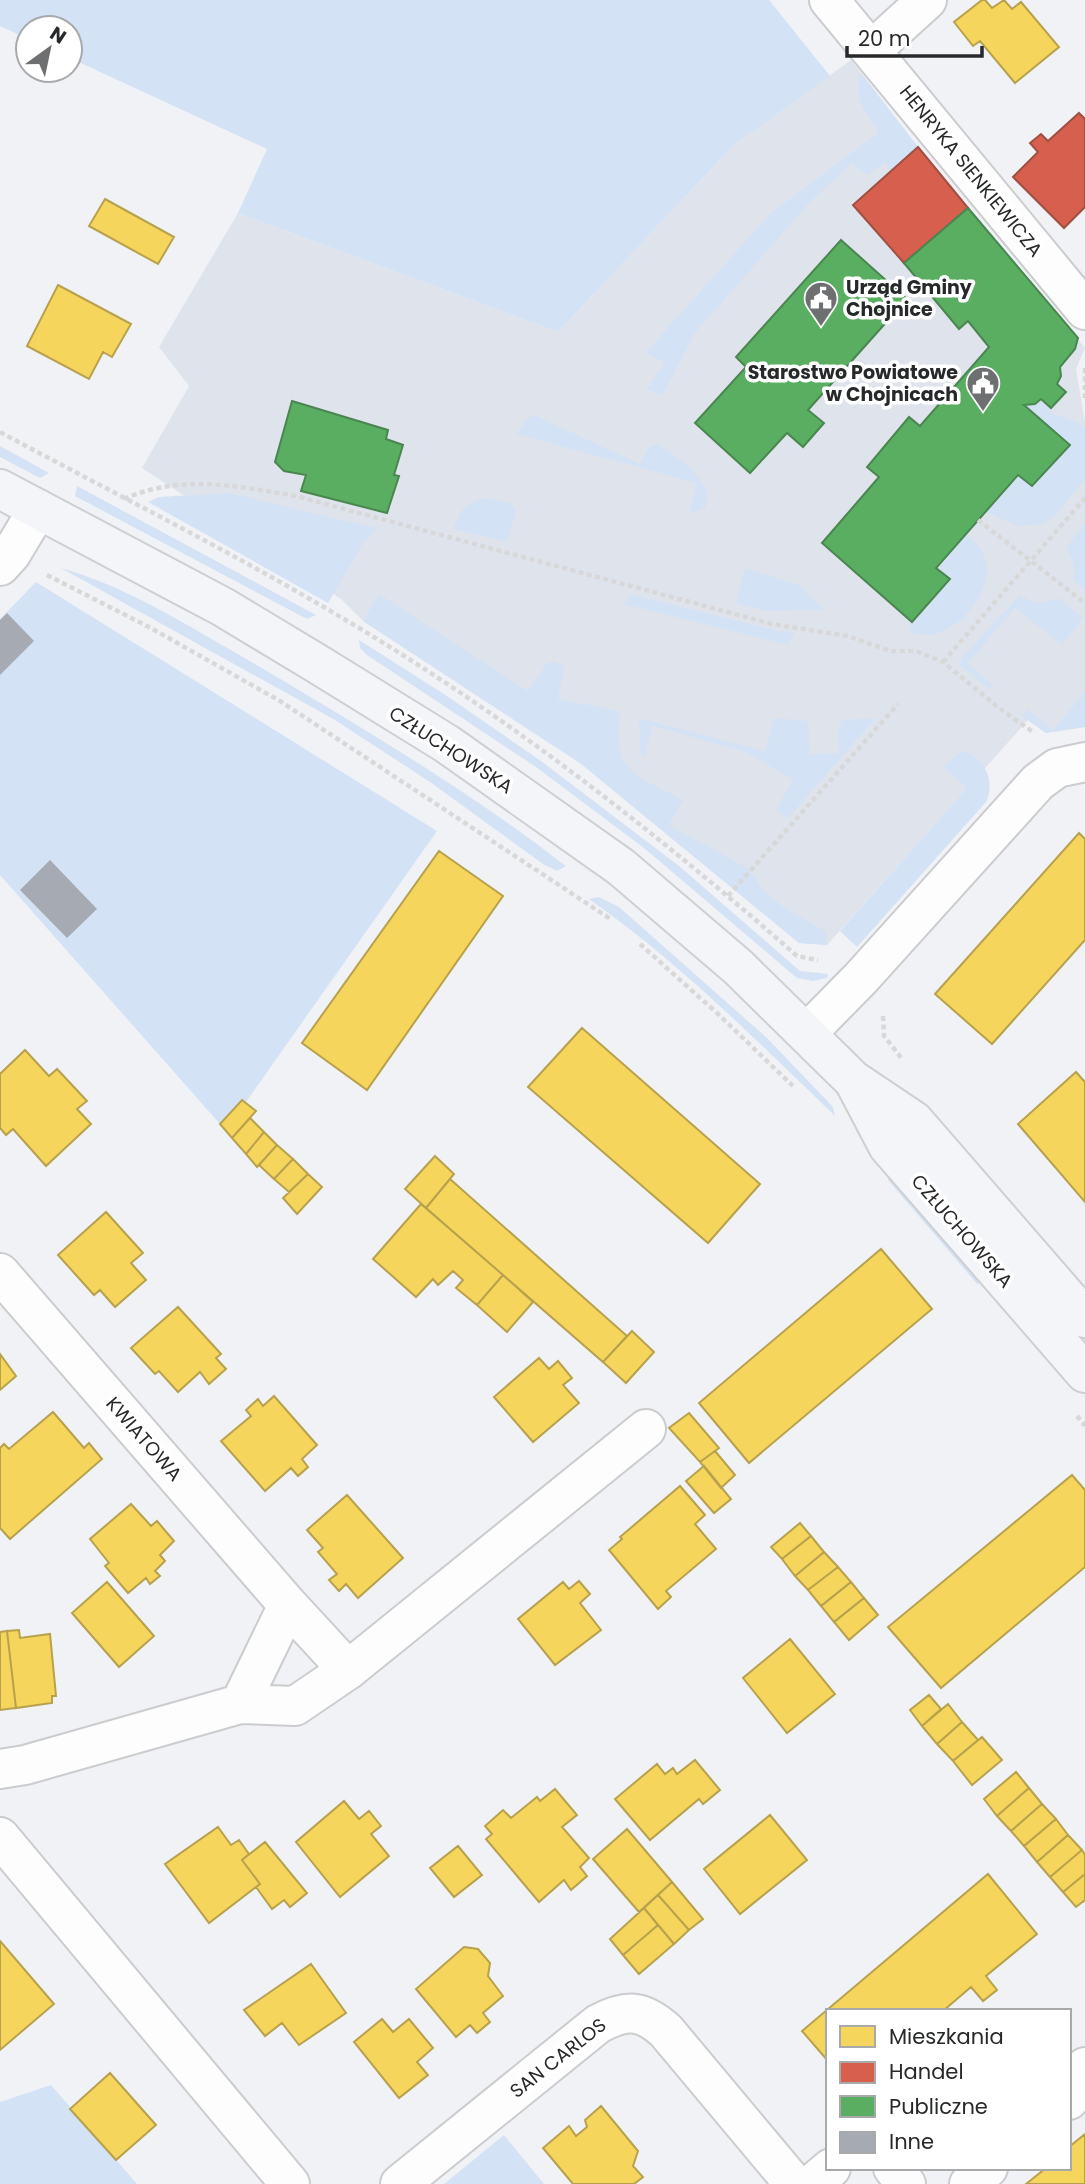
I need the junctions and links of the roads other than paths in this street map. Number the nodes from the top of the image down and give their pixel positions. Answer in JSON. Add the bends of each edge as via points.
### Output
{"nodes":[{"id":1,"x":829,"y":0,"type":"edge"},
{"id":2,"x":927,"y":0,"type":"edge"},
{"id":3,"x":872,"y":50,"type":"junction"},
{"id":4,"x":1085,"y":310,"type":"edge"},
{"id":5,"x":0,"y":489,"type":"edge"},
{"id":6,"x":38,"y":509,"type":"junction"},
{"id":7,"x":0,"y":566,"type":"edge"},
{"id":8,"x":1061,"y":756,"type":"edge"},
{"id":9,"x":807,"y":1033,"type":"junction"},
{"id":10,"x":853,"y":1080,"type":"junction"},
{"id":11,"x":0,"y":1273,"type":"edge"},
{"id":12,"x":1085,"y":1318,"type":"edge"},
{"id":13,"x":1085,"y":1373,"type":"edge"},
{"id":14,"x":646,"y":1429,"type":"dead end"},
{"id":15,"x":288,"y":1605,"type":"junction"},
{"id":16,"x":348,"y":1670,"type":"junction"},
{"id":17,"x":240,"y":1704,"type":"junction"},
{"id":18,"x":0,"y":1769,"type":"edge"},
{"id":19,"x":0,"y":1837,"type":"edge"},
{"id":20,"x":1085,"y":2067,"type":"edge"},
{"id":21,"x":1071,"y":2097,"type":"edge"},
{"id":22,"x":829,"y":2170,"type":"edge"},
{"id":23,"x":895,"y":2170,"type":"edge"},
{"id":24,"x":986,"y":2170,"type":"edge"},
{"id":25,"x":290,"y":2184,"type":"edge"},
{"id":26,"x":400,"y":2184,"type":"edge"},
{"id":27,"x":794,"y":2184,"type":"edge"},
{"id":28,"x":812,"y":2184,"type":"edge"},
{"id":29,"x":906,"y":2184,"type":"edge"},
{"id":30,"x":970,"y":2184,"type":"edge"}],
"edges":[{"from":1,"to":3,"type":"street","name":"HENRYKA SIENKIEWICZA"},
{"from":2,"to":3,"type":"street"},
{"from":3,"to":4,"type":"street","name":"HENRYKA SIENKIEWICZA"},
{"from":5,"to":6,"type":"main road","name":"CZŁUCHOWSKA"},
{"from":6,"to":7,"type":"street"},
{"from":6,"to":9,"type":"main road","name":"CZŁUCHOWSKA","via":[[223,607],[447,744],[621,867]]},
{"from":8,"to":9,"type":"street"},
{"from":9,"to":10,"type":"main road","name":"CZŁUCHOWSKA"},
{"from":10,"to":12,"type":"main road","name":"CZŁUCHOWSKA","via":[[914,1121]]},
{"from":10,"to":13,"type":"main road","name":"CZŁUCHOWSKA","via":[[888,1146]]},
{"from":11,"to":15,"type":"street","name":"KWIATOWA"},
{"from":14,"to":16,"type":"street"},
{"from":15,"to":16,"type":"street","name":"KWIATOWA"},
{"from":15,"to":17,"type":"street"},
{"from":16,"to":17,"type":"street","via":[[295,1706]]},
{"from":17,"to":18,"type":"street"},
{"from":19,"to":25,"type":"street"},
{"from":20,"to":21,"type":"street"},
{"from":22,"to":28,"type":"street"},
{"from":23,"to":29,"type":"street"},
{"from":24,"to":30,"type":"street"},
{"from":26,"to":27,"type":"street","name":"SAN CARLOS","via":[[598,2024],[618,2013],[653,2019],[666,2031]]}]}
